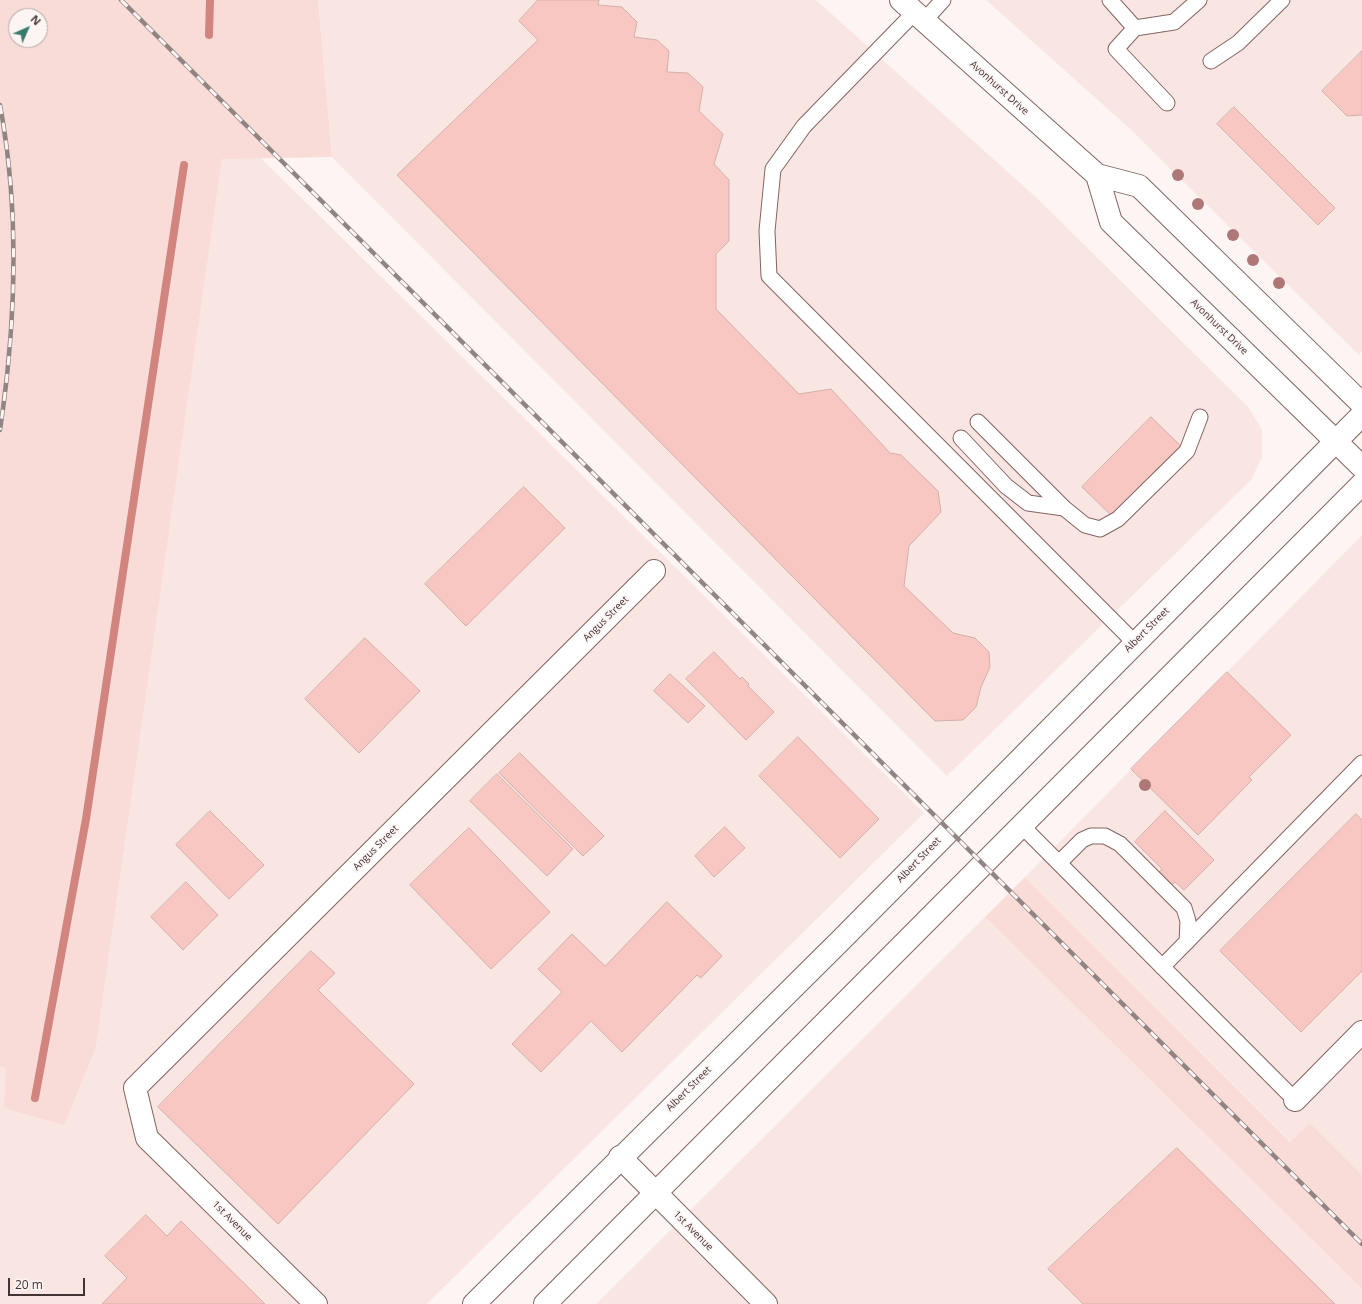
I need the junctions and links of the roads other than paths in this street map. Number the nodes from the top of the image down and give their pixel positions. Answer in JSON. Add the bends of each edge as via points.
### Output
{"nodes":[{"id":1,"x":942,"y":0,"type":"edge"},
{"id":2,"x":1110,"y":0,"type":"edge"},
{"id":3,"x":1199,"y":0,"type":"edge"},
{"id":4,"x":1282,"y":0,"type":"edge"},
{"id":5,"x":914,"y":11,"type":"edge"},
{"id":6,"x":1135,"y":28,"type":"junction"},
{"id":7,"x":1211,"y":61,"type":"dead end"},
{"id":8,"x":1168,"y":103,"type":"dead end"},
{"id":9,"x":1097,"y":175,"type":"junction"},
{"id":10,"x":1362,"y":404,"type":"edge"},
{"id":11,"x":1362,"y":415,"type":"edge"},
{"id":12,"x":1200,"y":417,"type":"dead end"},
{"id":13,"x":978,"y":422,"type":"dead end"},
{"id":14,"x":961,"y":438,"type":"dead end"},
{"id":15,"x":1336,"y":442,"type":"junction"},
{"id":16,"x":1362,"y":467,"type":"edge"},
{"id":17,"x":1362,"y":484,"type":"edge"},
{"id":18,"x":1064,"y":508,"type":"junction"},
{"id":19,"x":654,"y":571,"type":"dead end"},
{"id":20,"x":1134,"y":642,"type":"junction"},
{"id":21,"x":1362,"y":763,"type":"edge"},
{"id":22,"x":1022,"y":826,"type":"junction"},
{"id":23,"x":1059,"y":863,"type":"junction"},
{"id":24,"x":1187,"y":942,"type":"junction"},
{"id":25,"x":1162,"y":967,"type":"junction"},
{"id":26,"x":1362,"y":1032,"type":"edge"},
{"id":27,"x":1295,"y":1100,"type":"joint"},
{"id":28,"x":147,"y":1138,"type":"joint"},
{"id":29,"x":620,"y":1157,"type":"junction"},
{"id":30,"x":656,"y":1193,"type":"junction"},
{"id":31,"x":316,"y":1304,"type":"edge"},
{"id":32,"x":474,"y":1304,"type":"edge"},
{"id":33,"x":545,"y":1304,"type":"edge"},
{"id":34,"x":766,"y":1304,"type":"edge"}],
"edges":[{"from":1,"to":5,"type":"lane"},
{"from":2,"to":6,"type":"lane"},
{"from":3,"to":6,"type":"lane","via":[[1174,22]]},
{"from":4,"to":7,"type":"lane","via":[[1238,43]]},
{"from":5,"to":9,"type":"main road","name":"Avonhurst Drive"},
{"from":5,"to":20,"type":"lane","via":[[804,126],[773,169],[767,231],[768,276]]},
{"from":6,"to":8,"type":"lane","via":[[1116,49]]},
{"from":9,"to":10,"type":"main road","name":"Avonhurst Drive","via":[[1139,186]]},
{"from":9,"to":15,"type":"main road","name":"Avonhurst Drive","via":[[1111,222]]},
{"from":11,"to":15,"type":"main road","name":"Albert Street"},
{"from":12,"to":18,"type":"lane","via":[[1187,451],[1118,519],[1100,529],[1085,525]]},
{"from":13,"to":18,"type":"lane"},
{"from":14,"to":18,"type":"lane","via":[[1006,486],[1028,503]]},
{"from":15,"to":16,"type":"main road","name":"Avonhurst Drive"},
{"from":15,"to":20,"type":"main road","name":"Albert Street"},
{"from":17,"to":22,"type":"main road"},
{"from":19,"to":28,"type":"main road","name":"Angus Street","via":[[135,1088]]},
{"from":20,"to":29,"type":"main road","name":"Albert Street","via":[[840,941]]},
{"from":21,"to":24,"type":"lane"},
{"from":22,"to":23,"type":"lane"},
{"from":22,"to":30,"type":"main road"},
{"from":23,"to":24,"type":"lane","via":[[1082,840],[1091,836],[1104,836],[1120,844],[1184,908],[1188,921]]},
{"from":23,"to":25,"type":"lane"},
{"from":24,"to":25,"type":"lane"},
{"from":25,"to":27,"type":"lane"},
{"from":26,"to":27,"type":"main road"},
{"from":28,"to":31,"type":"main road","name":"1st Avenue"},
{"from":29,"to":30,"type":"main road","name":"1st Avenue"},
{"from":29,"to":32,"type":"main road","name":"Albert Street"},
{"from":30,"to":33,"type":"main road"},
{"from":30,"to":34,"type":"main road","name":"1st Avenue"}]}
